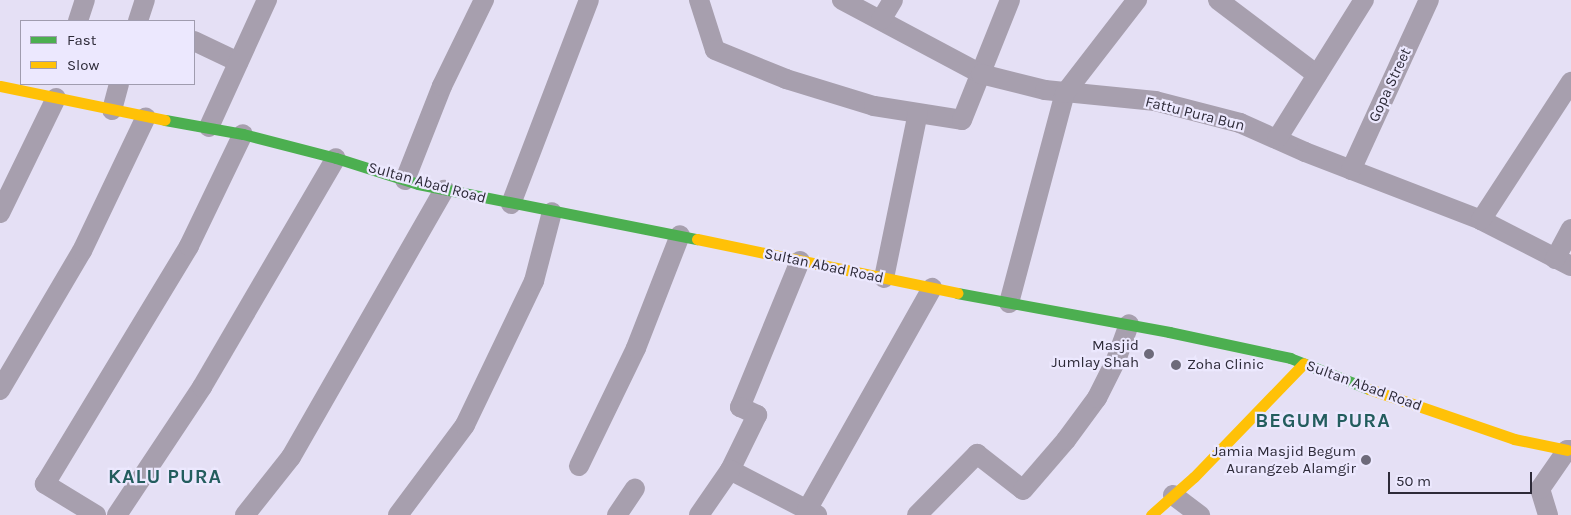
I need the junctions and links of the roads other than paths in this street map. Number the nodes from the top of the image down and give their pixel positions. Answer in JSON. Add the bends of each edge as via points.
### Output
{"nodes":[{"id":1,"x":85,"y":0,"type":"edge"},
{"id":2,"x":266,"y":0,"type":"edge"},
{"id":3,"x":484,"y":0,"type":"edge"},
{"id":4,"x":588,"y":0,"type":"edge"},
{"id":5,"x":700,"y":0,"type":"edge"},
{"id":6,"x":842,"y":0,"type":"edge"},
{"id":7,"x":893,"y":0,"type":"edge"},
{"id":8,"x":1010,"y":0,"type":"edge"},
{"id":9,"x":1137,"y":0,"type":"edge"},
{"id":10,"x":1218,"y":0,"type":"edge"},
{"id":11,"x":1364,"y":0,"type":"edge"},
{"id":12,"x":1429,"y":0,"type":"edge"},
{"id":13,"x":78,"y":20,"type":"edge"},
{"id":14,"x":881,"y":20,"type":"junction"},
{"id":15,"x":195,"y":40,"type":"edge"},
{"id":16,"x":238,"y":62,"type":"junction"},
{"id":17,"x":981,"y":74,"type":"junction"},
{"id":18,"x":1317,"y":75,"type":"junction"},
{"id":19,"x":1571,"y":82,"type":"edge"},
{"id":20,"x":119,"y":85,"type":"edge"},
{"id":21,"x":0,"y":86,"type":"edge"},
{"id":22,"x":55,"y":93,"type":"edge"},
{"id":23,"x":1065,"y":93,"type":"junction"},
{"id":24,"x":112,"y":110,"type":"junction"},
{"id":25,"x":918,"y":113,"type":"junction"},
{"id":26,"x":146,"y":117,"type":"junction"},
{"id":27,"x":209,"y":127,"type":"junction"},
{"id":28,"x":243,"y":134,"type":"junction"},
{"id":29,"x":1277,"y":139,"type":"junction"},
{"id":30,"x":336,"y":158,"type":"junction"},
{"id":31,"x":1351,"y":170,"type":"junction"},
{"id":32,"x":405,"y":180,"type":"junction"},
{"id":33,"x":444,"y":190,"type":"junction"},
{"id":34,"x":511,"y":204,"type":"junction"},
{"id":35,"x":0,"y":212,"type":"edge"},
{"id":36,"x":552,"y":212,"type":"junction"},
{"id":37,"x":1481,"y":220,"type":"junction"},
{"id":38,"x":1571,"y":229,"type":"edge"},
{"id":39,"x":680,"y":235,"type":"junction"},
{"id":40,"x":800,"y":261,"type":"junction"},
{"id":41,"x":1563,"y":262,"type":"edge"},
{"id":42,"x":884,"y":278,"type":"junction"},
{"id":43,"x":932,"y":288,"type":"junction"},
{"id":44,"x":1008,"y":303,"type":"junction"},
{"id":45,"x":1129,"y":324,"type":"junction"},
{"id":46,"x":1304,"y":363,"type":"junction"},
{"id":47,"x":0,"y":390,"type":"edge"},
{"id":48,"x":1569,"y":450,"type":"edge"},
{"id":49,"x":579,"y":466,"type":"dead end"},
{"id":50,"x":730,"y":470,"type":"junction"},
{"id":51,"x":635,"y":488,"type":"dead end"},
{"id":52,"x":1174,"y":495,"type":"junction"},
{"id":53,"x":809,"y":512,"type":"edge"},
{"id":54,"x":1542,"y":512,"type":"edge"},
{"id":55,"x":96,"y":515,"type":"edge"},
{"id":56,"x":117,"y":515,"type":"edge"},
{"id":57,"x":245,"y":515,"type":"edge"},
{"id":58,"x":398,"y":515,"type":"edge"},
{"id":59,"x":617,"y":515,"type":"edge"},
{"id":60,"x":699,"y":515,"type":"edge"},
{"id":61,"x":917,"y":515,"type":"edge"},
{"id":62,"x":1151,"y":515,"type":"edge"},
{"id":63,"x":1200,"y":515,"type":"edge"}],
"edges":[{"from":1,"to":13,"type":"street"},
{"from":2,"to":16,"type":"street"},
{"from":3,"to":32,"type":"street","via":[[442,86]]},
{"from":4,"to":34,"type":"street"},
{"from":5,"to":25,"type":"street","via":[[715,50],[786,79],[874,106]]},
{"from":6,"to":14,"type":"street","name":"Fattu Pura Bun"},
{"from":7,"to":14,"type":"street"},
{"from":8,"to":17,"type":"street"},
{"from":9,"to":23,"type":"street"},
{"from":10,"to":18,"type":"street"},
{"from":11,"to":18,"type":"street"},
{"from":12,"to":31,"type":"street","name":"Gopa Street"},
{"from":14,"to":17,"type":"street","name":"Fattu Pura Bun"},
{"from":15,"to":16,"type":"street"},
{"from":16,"to":27,"type":"street"},
{"from":17,"to":23,"type":"street","name":"Fattu Pura Bun"},
{"from":17,"to":25,"type":"street","via":[[962,120]]},
{"from":18,"to":29,"type":"street"},
{"from":19,"to":37,"type":"street"},
{"from":20,"to":24,"type":"street"},
{"from":21,"to":22,"type":"street","name":"Sultan Abad Road"},
{"from":22,"to":24,"type":"street","name":"Sultan Abad Road"},
{"from":22,"to":35,"type":"street"},
{"from":23,"to":29,"type":"street","name":"Fattu Pura Bun","via":[[1155,101],[1240,123]]},
{"from":23,"to":44,"type":"street"},
{"from":24,"to":26,"type":"street","name":"Sultan Abad Road"},
{"from":25,"to":42,"type":"street"},
{"from":26,"to":27,"type":"street","name":"Sultan Abad Road"},
{"from":26,"to":47,"type":"street","via":[[82,251]]},
{"from":27,"to":28,"type":"street","name":"Sultan Abad Road"},
{"from":28,"to":30,"type":"street","name":"Sultan Abad Road"},
{"from":28,"to":55,"type":"street","via":[[189,246],[45,484]]},
{"from":29,"to":31,"type":"street","name":"Fattu Pura Bun"},
{"from":30,"to":32,"type":"street","name":"Sultan Abad Road"},
{"from":30,"to":56,"type":"street","via":[[202,387]]},
{"from":31,"to":37,"type":"street","name":"Fattu Pura Bun"},
{"from":32,"to":33,"type":"street","name":"Sultan Abad Road"},
{"from":33,"to":34,"type":"street","name":"Sultan Abad Road"},
{"from":33,"to":57,"type":"street","via":[[291,457]]},
{"from":34,"to":36,"type":"street","name":"Sultan Abad Road"},
{"from":36,"to":39,"type":"street","name":"Sultan Abad Road"},
{"from":36,"to":58,"type":"street","via":[[534,281],[465,425]]},
{"from":37,"to":41,"type":"street","name":"Fattu Pura Bun"},
{"from":38,"to":41,"type":"street"},
{"from":39,"to":40,"type":"street","name":"Sultan Abad Road"},
{"from":39,"to":49,"type":"street","via":[[636,348]]},
{"from":40,"to":42,"type":"street","name":"Sultan Abad Road"},
{"from":40,"to":50,"type":"street","via":[[740,407],[757,415]]},
{"from":42,"to":43,"type":"street","name":"Sultan Abad Road"},
{"from":43,"to":44,"type":"street","name":"Sultan Abad Road"},
{"from":43,"to":53,"type":"street"},
{"from":44,"to":45,"type":"street","name":"Sultan Abad Road"},
{"from":45,"to":46,"type":"street","name":"Sultan Abad Road"},
{"from":45,"to":61,"type":"street","via":[[1097,398],[1023,490],[978,454]]},
{"from":46,"to":48,"type":"street","name":"Sultan Abad Road","via":[[1348,382],[1514,439]]},
{"from":46,"to":52,"type":"street"},
{"from":48,"to":54,"type":"street","name":"Sultan Abad Road","via":[[1540,489]]},
{"from":50,"to":53,"type":"street"},
{"from":50,"to":60,"type":"street"},
{"from":51,"to":59,"type":"street"},
{"from":52,"to":62,"type":"street"},
{"from":52,"to":63,"type":"street"}]}
